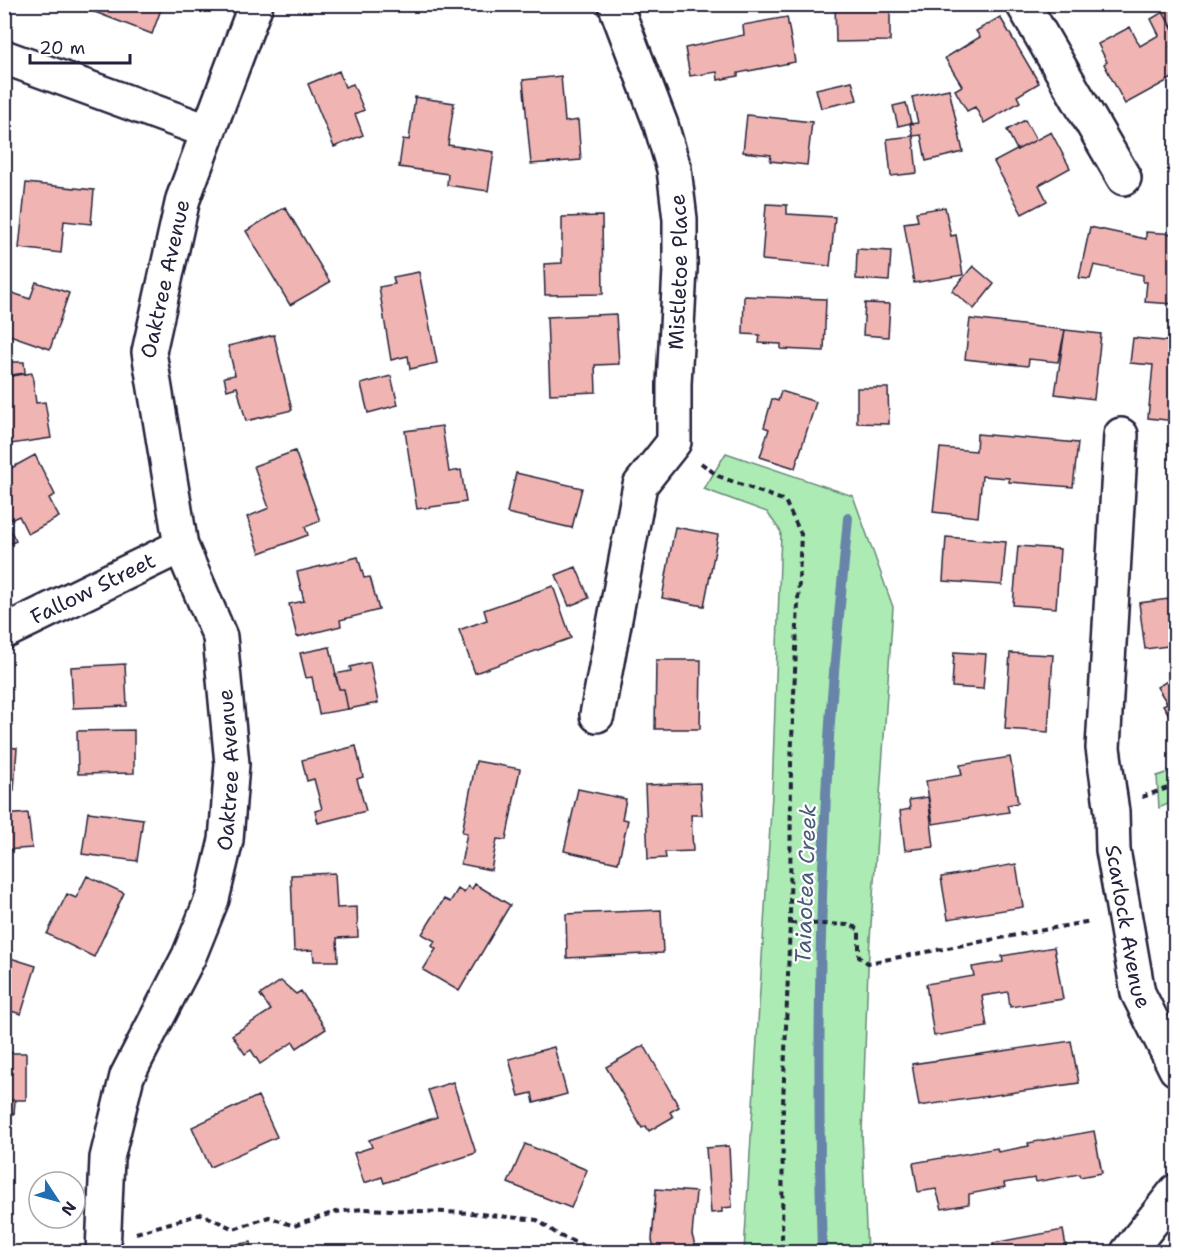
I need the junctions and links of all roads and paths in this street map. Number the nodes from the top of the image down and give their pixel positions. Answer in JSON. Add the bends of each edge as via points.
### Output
{"nodes":[{"id":1,"x":256,"y":4,"type":"edge"},
{"id":2,"x":615,"y":4,"type":"edge"},
{"id":3,"x":1023,"y":4,"type":"edge"},
{"id":4,"x":4,"y":57,"type":"edge"},
{"id":5,"x":207,"y":131,"type":"junction"},
{"id":6,"x":1125,"y":178,"type":"dead end"},
{"id":7,"x":1121,"y":435,"type":"dead end"},
{"id":8,"x":675,"y":442,"type":"junction"},
{"id":9,"x":182,"y":546,"type":"junction"},
{"id":10,"x":4,"y":632,"type":"edge"},
{"id":11,"x":597,"y":715,"type":"dead end"},
{"id":12,"x":1122,"y":915,"type":"junction"},
{"id":13,"x":790,"y":923,"type":"junction"},
{"id":14,"x":1176,"y":1069,"type":"edge"},
{"id":15,"x":1176,"y":1191,"type":"edge"},
{"id":16,"x":102,"y":1248,"type":"edge"},
{"id":17,"x":591,"y":1252,"type":"edge"},
{"id":18,"x":782,"y":1252,"type":"edge"},
{"id":19,"x":1128,"y":1252,"type":"edge"}],
"edges":[{"from":1,"to":5,"type":"street","name":"Oaktree Avenue"},
{"from":2,"to":8,"type":"street","name":"Mistletoe Place","via":[[674,169],[680,219]]},
{"from":3,"to":6,"type":"street"},
{"from":4,"to":5,"type":"street"},
{"from":5,"to":9,"type":"street","name":"Oaktree Avenue","via":[[183,200],[149,352]]},
{"from":7,"to":12,"type":"street","name":"Scarlock Avenue","via":[[1103,748]]},
{"from":8,"to":11,"type":"street","via":[[640,485]]},
{"from":8,"to":13,"type":"path","via":[[718,476],[785,501],[801,534],[791,763]]},
{"from":9,"to":10,"type":"street","name":"Fallow Street"},
{"from":9,"to":16,"type":"street","name":"Oaktree Avenue","via":[[220,637],[232,764],[226,840],[212,899],[189,956],[127,1076],[107,1158]]},
{"from":12,"to":13,"type":"path","via":[[868,963],[859,957],[859,930],[852,925]]},
{"from":12,"to":14,"type":"street","name":"Scarlock Avenue","via":[[1138,993]]},
{"from":13,"to":18,"type":"path"},
{"from":15,"to":19,"type":"street"},
{"from":16,"to":17,"type":"path","via":[[201,1214],[234,1229],[269,1217],[294,1226],[335,1212],[363,1209],[537,1220]]}]}
